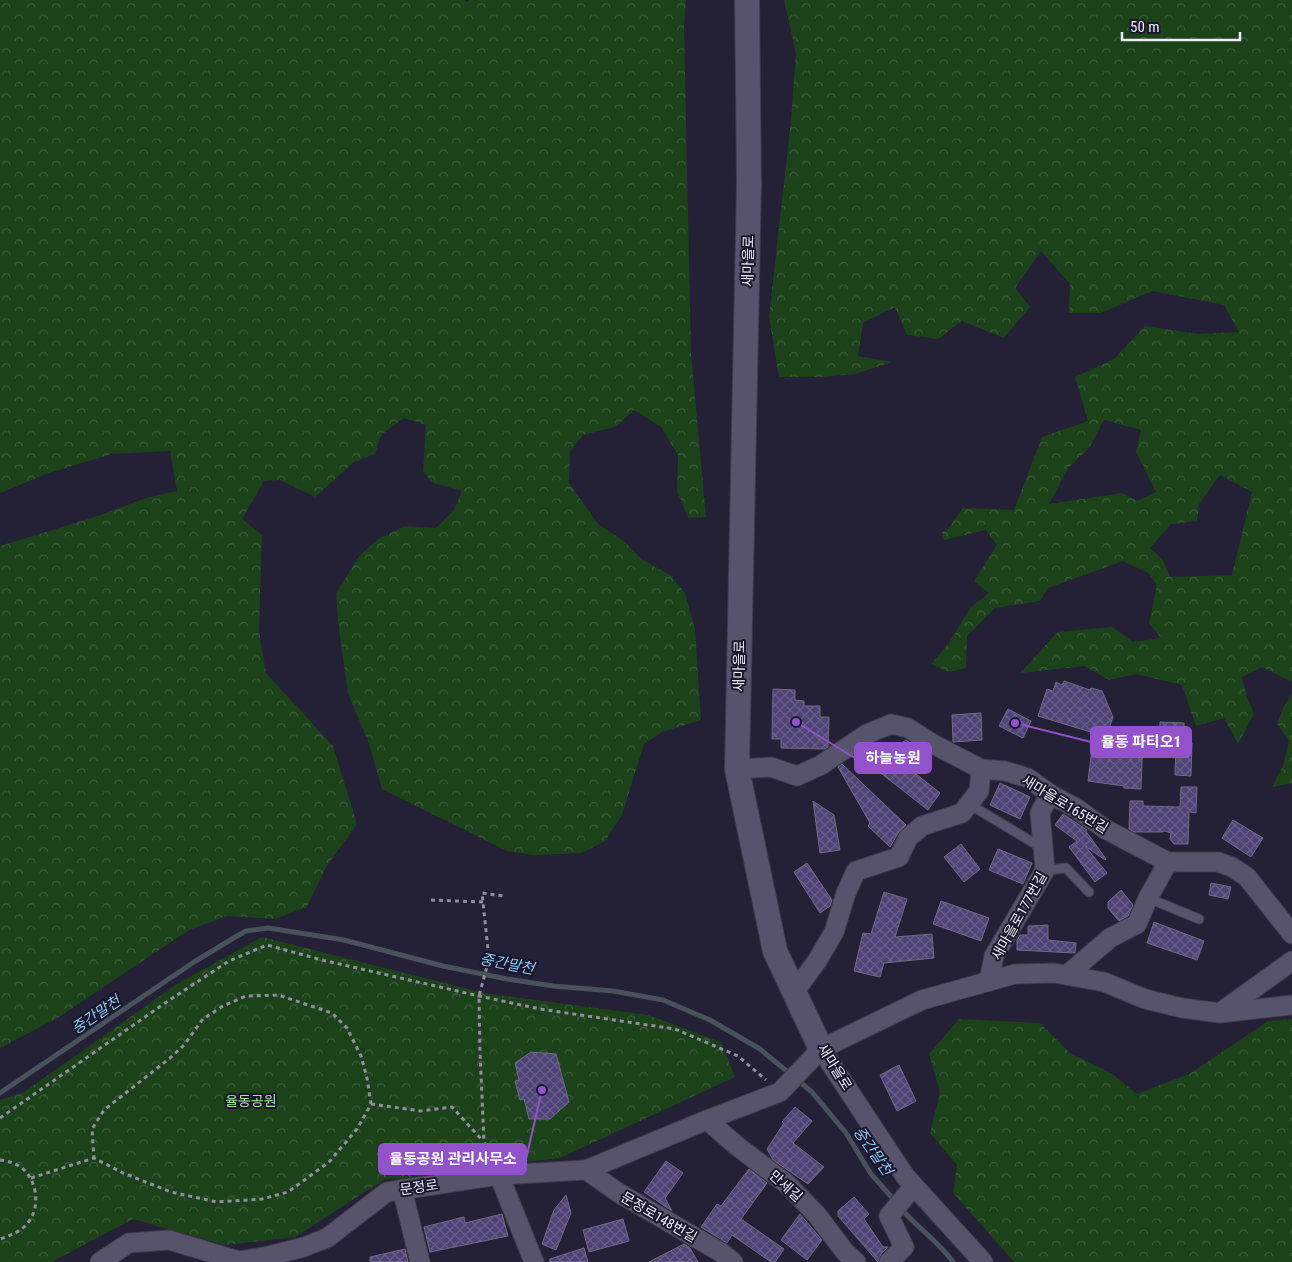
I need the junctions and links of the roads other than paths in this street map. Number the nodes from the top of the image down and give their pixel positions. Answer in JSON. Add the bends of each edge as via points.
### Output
{"nodes":[{"id":1,"x":748,"y":0,"type":"edge"},
{"id":2,"x":737,"y":769,"type":"junction"},
{"id":3,"x":981,"y":769,"type":"junction"},
{"id":4,"x":1050,"y":794,"type":"junction"},
{"id":5,"x":969,"y":804,"type":"junction"},
{"id":6,"x":1044,"y":850,"type":"junction"},
{"id":7,"x":1168,"y":862,"type":"junction"},
{"id":8,"x":1045,"y":870,"type":"junction"},
{"id":9,"x":1089,"y":892,"type":"dead end"},
{"id":10,"x":1148,"y":898,"type":"junction"},
{"id":11,"x":1199,"y":919,"type":"dead end"},
{"id":12,"x":1292,"y":934,"type":"edge"},
{"id":13,"x":1292,"y":961,"type":"edge"},
{"id":14,"x":1067,"y":975,"type":"junction"},
{"id":15,"x":989,"y":981,"type":"junction"},
{"id":16,"x":795,"y":991,"type":"junction"},
{"id":17,"x":1292,"y":1005,"type":"edge"},
{"id":18,"x":1220,"y":1013,"type":"junction"},
{"id":19,"x":821,"y":1049,"type":"junction"},
{"id":20,"x":707,"y":1120,"type":"junction"},
{"id":21,"x":496,"y":1170,"type":"junction"},
{"id":22,"x":586,"y":1170,"type":"junction"},
{"id":23,"x":402,"y":1189,"type":"junction"},
{"id":24,"x":909,"y":1192,"type":"junction"},
{"id":25,"x":306,"y":1255,"type":"edge"},
{"id":26,"x":100,"y":1262,"type":"edge"},
{"id":27,"x":420,"y":1262,"type":"edge"},
{"id":28,"x":534,"y":1262,"type":"edge"},
{"id":29,"x":733,"y":1262,"type":"edge"},
{"id":30,"x":856,"y":1262,"type":"edge"},
{"id":31,"x":889,"y":1262,"type":"edge"},
{"id":32,"x":984,"y":1262,"type":"edge"}],
"edges":[{"from":1,"to":2,"type":"street","name":"새마을로","via":[[749,184]]},
{"from":2,"to":3,"type":"street","name":"새마을로165번길","via":[[771,767],[797,776],[821,765],[866,734],[891,724],[908,728]]},
{"from":2,"to":16,"type":"street","name":"새마을로","via":[[775,951]]},
{"from":3,"to":4,"type":"street","name":"새마을로165번길","via":[[1005,771],[1028,778]]},
{"from":3,"to":5,"type":"street","via":[[979,791]]},
{"from":4,"to":6,"type":"street","name":"새마을로177번길","via":[[1040,813]]},
{"from":4,"to":7,"type":"street","name":"새마을로165번길","via":[[1105,829]]},
{"from":5,"to":6,"type":"lane"},
{"from":5,"to":16,"type":"street","via":[[962,813],[922,826],[908,838],[899,857],[856,871],[834,932]]},
{"from":6,"to":8,"type":"street","name":"새마을로177번길"},
{"from":7,"to":10,"type":"street"},
{"from":7,"to":12,"type":"street","name":"새마을로165번길","via":[[1218,862],[1232,867],[1247,878]]},
{"from":8,"to":9,"type":"lane","via":[[1066,868]]},
{"from":8,"to":15,"type":"street","name":"새마을로177번길","via":[[994,956]]},
{"from":10,"to":11,"type":"lane"},
{"from":10,"to":14,"type":"street","via":[[1137,924],[1110,938]]},
{"from":13,"to":18,"type":"street"},
{"from":14,"to":15,"type":"street","name":"새마을로177번길","via":[[1015,974]]},
{"from":14,"to":18,"type":"street","name":"새마을로177번길","via":[[1104,982],[1145,999]]},
{"from":15,"to":19,"type":"street","name":"새마을로177번길","via":[[922,1000]]},
{"from":16,"to":19,"type":"street","name":"새마을로"},
{"from":17,"to":18,"type":"street","name":"새마을로177번길"},
{"from":19,"to":20,"type":"street","name":"문정로","via":[[782,1090]]},
{"from":19,"to":24,"type":"street","name":"새마을로","via":[[905,1176]]},
{"from":20,"to":22,"type":"street","name":"문정로"},
{"from":20,"to":30,"type":"street","name":"만세길","via":[[787,1184]]},
{"from":21,"to":22,"type":"street","name":"문정로"},
{"from":21,"to":23,"type":"street","name":"문정로"},
{"from":21,"to":28,"type":"street"},
{"from":22,"to":29,"type":"street","name":"문정로148번길","via":[[618,1193]]},
{"from":23,"to":25,"type":"street","name":"문정로","via":[[387,1192]]},
{"from":23,"to":27,"type":"street"},
{"from":24,"to":31,"type":"street","via":[[888,1216],[904,1247]]},
{"from":24,"to":32,"type":"street","name":"새마을로"},
{"from":25,"to":26,"type":"street","name":"문정로","via":[[239,1261],[168,1240],[129,1243]]}]}
